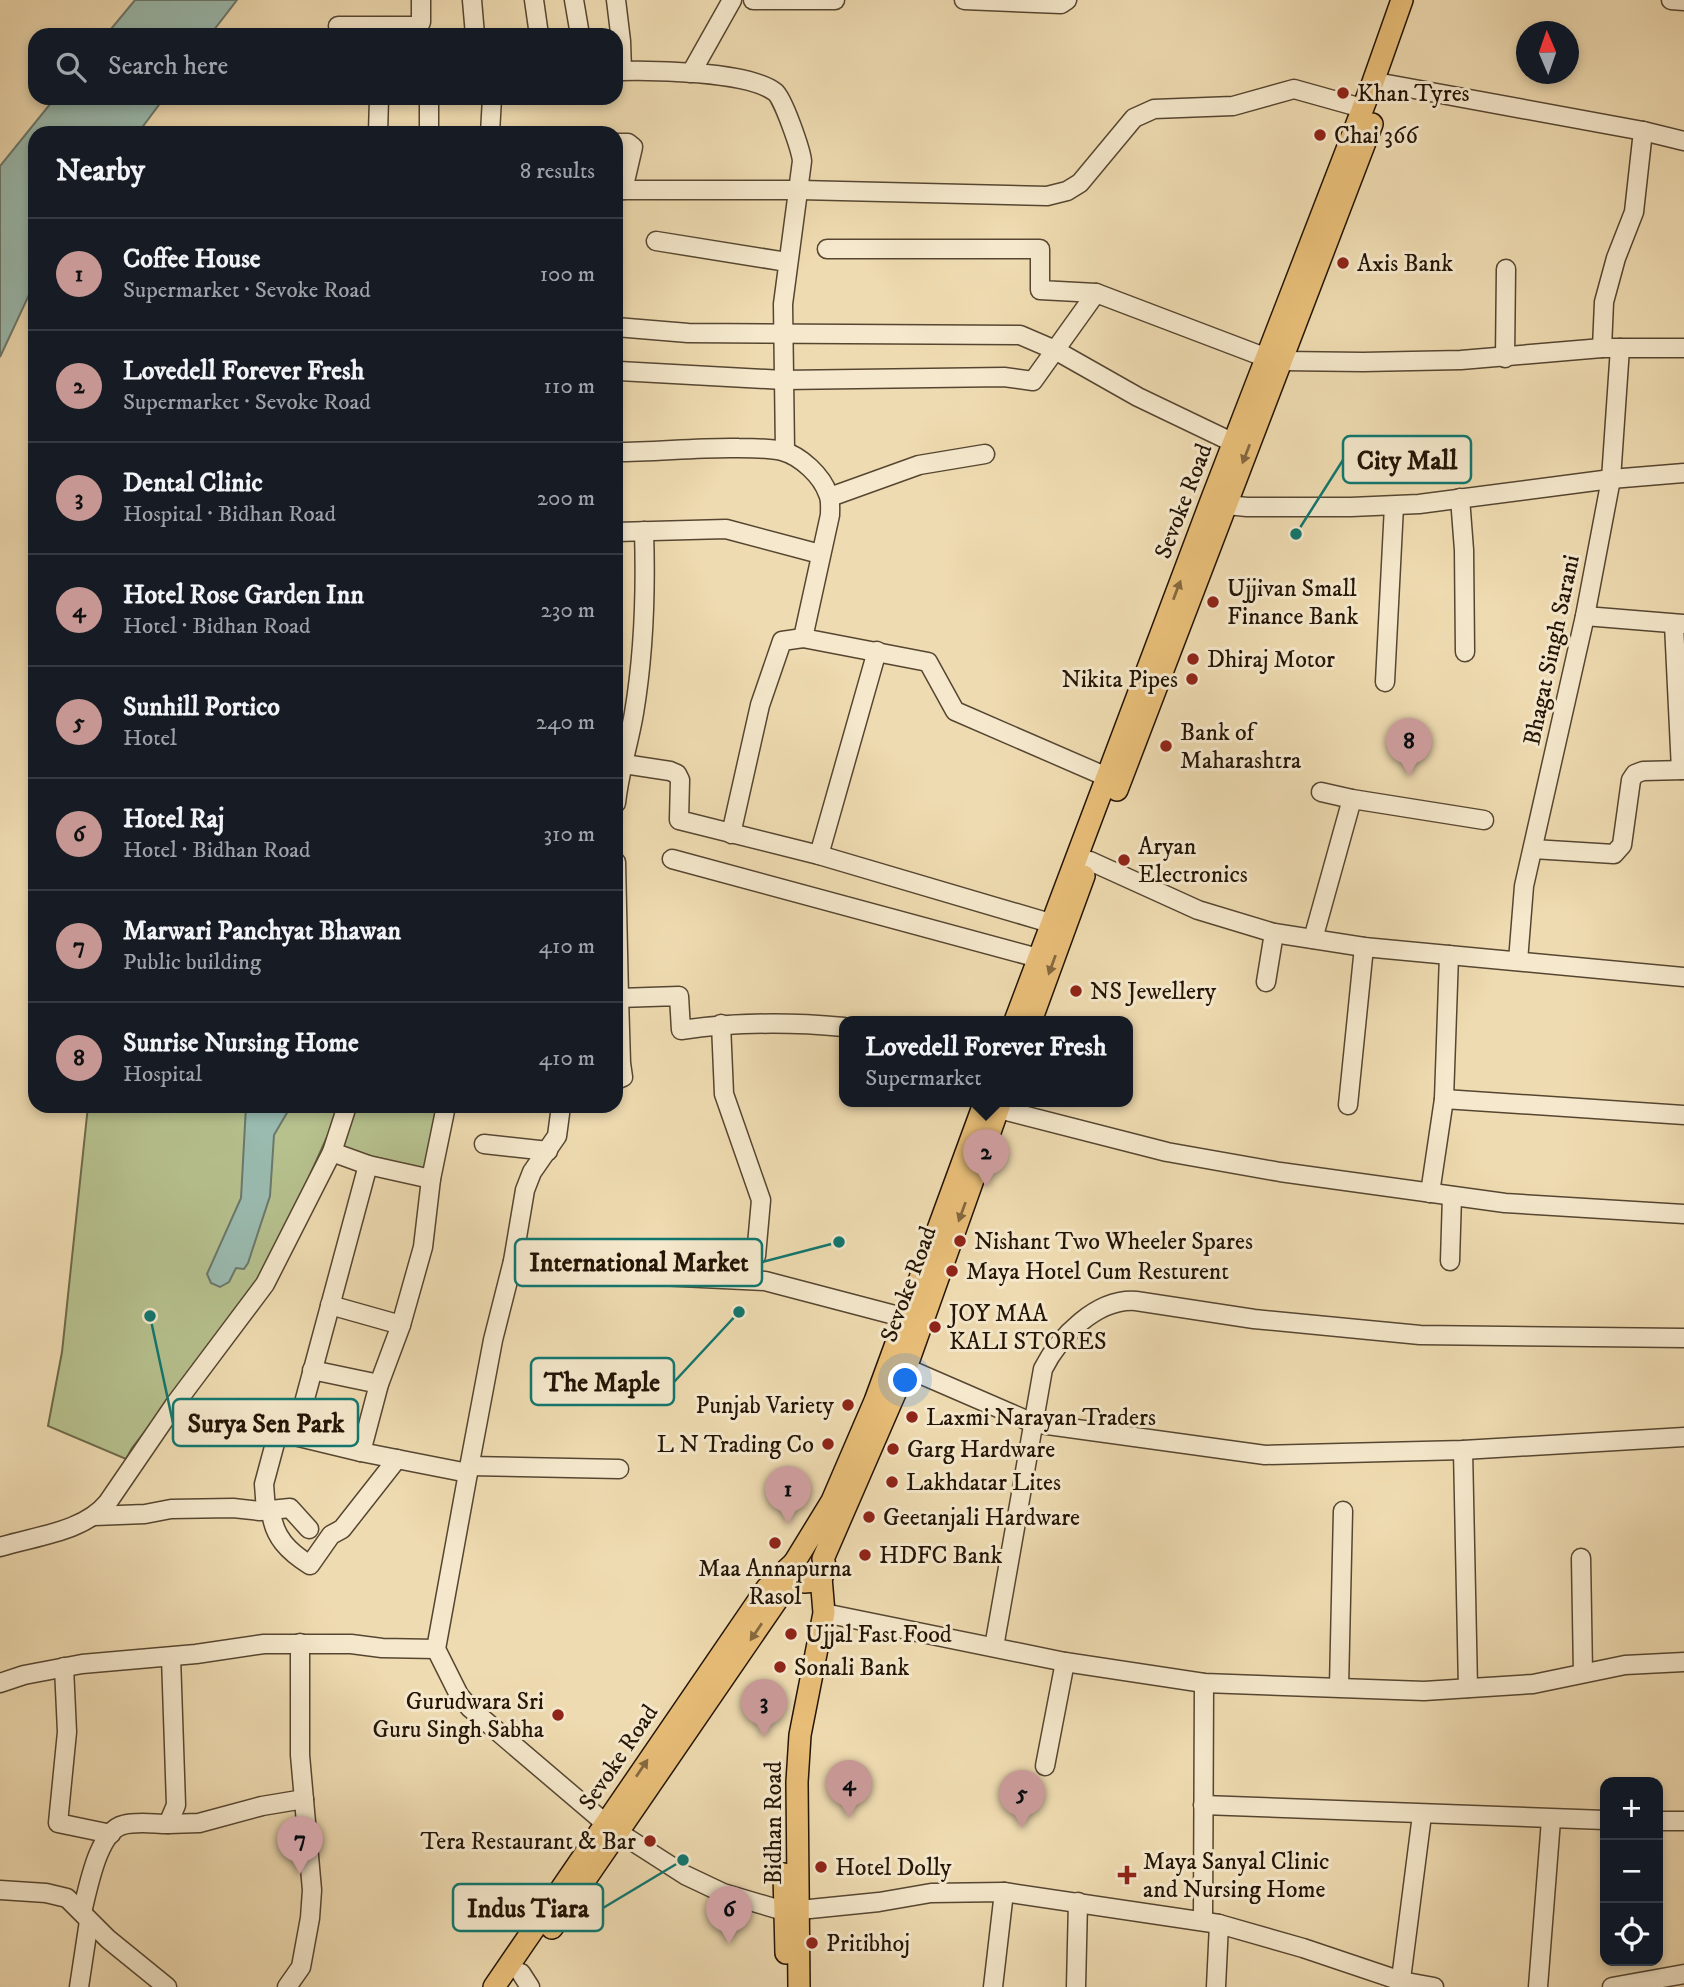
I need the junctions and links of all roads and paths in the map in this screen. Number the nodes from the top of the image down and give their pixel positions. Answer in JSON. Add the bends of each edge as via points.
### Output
{"nodes":[{"id":1,"x":421,"y":0,"type":"edge"},
{"id":2,"x":472,"y":0,"type":"edge"},
{"id":3,"x":534,"y":0,"type":"edge"},
{"id":4,"x":574,"y":0,"type":"edge"},
{"id":5,"x":615,"y":0,"type":"edge"},
{"id":6,"x":732,"y":0,"type":"edge"},
{"id":7,"x":753,"y":0,"type":"edge"},
{"id":8,"x":835,"y":0,"type":"edge"},
{"id":9,"x":964,"y":0,"type":"edge"},
{"id":10,"x":1067,"y":0,"type":"edge"},
{"id":11,"x":1402,"y":0,"type":"edge"},
{"id":12,"x":1416,"y":0,"type":"edge"},
{"id":13,"x":1671,"y":0,"type":"edge"},
{"id":14,"x":803,"y":1,"type":"edge"},
{"id":15,"x":1684,"y":1,"type":"edge"},
{"id":16,"x":338,"y":26,"type":"dead end"},
{"id":17,"x":474,"y":28,"type":"edge"},
{"id":18,"x":538,"y":28,"type":"edge"},
{"id":19,"x":579,"y":28,"type":"edge"},
{"id":20,"x":619,"y":28,"type":"edge"},
{"id":21,"x":623,"y":71,"type":"edge"},
{"id":22,"x":691,"y":73,"type":"junction"},
{"id":23,"x":1380,"y":83,"type":"junction"},
{"id":24,"x":379,"y":105,"type":"edge"},
{"id":25,"x":429,"y":105,"type":"edge"},
{"id":26,"x":492,"y":105,"type":"edge"},
{"id":27,"x":1362,"y":108,"type":"junction"},
{"id":28,"x":378,"y":126,"type":"edge"},
{"id":29,"x":429,"y":126,"type":"edge"},
{"id":30,"x":490,"y":126,"type":"edge"},
{"id":31,"x":1643,"y":131,"type":"junction"},
{"id":32,"x":1684,"y":141,"type":"edge"},
{"id":33,"x":623,"y":143,"type":"edge"},
{"id":34,"x":623,"y":180,"type":"edge"},
{"id":35,"x":623,"y":190,"type":"edge"},
{"id":36,"x":800,"y":190,"type":"junction"},
{"id":37,"x":656,"y":241,"type":"dead end"},
{"id":38,"x":827,"y":248,"type":"dead end"},
{"id":39,"x":787,"y":262,"type":"junction"},
{"id":40,"x":1506,"y":269,"type":"dead end"},
{"id":41,"x":1096,"y":293,"type":"junction"},
{"id":42,"x":623,"y":328,"type":"edge"},
{"id":43,"x":783,"y":332,"type":"junction"},
{"id":44,"x":1602,"y":348,"type":"junction"},
{"id":45,"x":1620,"y":348,"type":"junction"},
{"id":46,"x":1684,"y":348,"type":"edge"},
{"id":47,"x":1055,"y":350,"type":"junction"},
{"id":48,"x":1505,"y":358,"type":"junction"},
{"id":49,"x":1274,"y":359,"type":"junction"},
{"id":50,"x":623,"y":371,"type":"edge"},
{"id":51,"x":783,"y":380,"type":"junction"},
{"id":52,"x":1234,"y":443,"type":"junction"},
{"id":53,"x":623,"y":452,"type":"edge"},
{"id":54,"x":785,"y":452,"type":"junction"},
{"id":55,"x":985,"y":454,"type":"dead end"},
{"id":56,"x":1684,"y":472,"type":"edge"},
{"id":57,"x":1611,"y":480,"type":"junction"},
{"id":58,"x":830,"y":496,"type":"junction"},
{"id":59,"x":1460,"y":498,"type":"junction"},
{"id":60,"x":1219,"y":503,"type":"junction"},
{"id":61,"x":1394,"y":506,"type":"junction"},
{"id":62,"x":644,"y":531,"type":"junction"},
{"id":63,"x":623,"y":532,"type":"edge"},
{"id":64,"x":820,"y":554,"type":"junction"},
{"id":65,"x":1586,"y":616,"type":"junction"},
{"id":66,"x":1679,"y":624,"type":"edge"},
{"id":67,"x":803,"y":638,"type":"junction"},
{"id":68,"x":877,"y":651,"type":"junction"},
{"id":69,"x":1465,"y":652,"type":"dead end"},
{"id":70,"x":1385,"y":682,"type":"dead end"},
{"id":71,"x":624,"y":764,"type":"junction"},
{"id":72,"x":623,"y":768,"type":"edge"},
{"id":73,"x":1682,"y":770,"type":"edge"},
{"id":74,"x":1107,"y":777,"type":"junction"},
{"id":75,"x":1321,"y":792,"type":"dead end"},
{"id":76,"x":1352,"y":799,"type":"junction"},
{"id":77,"x":1484,"y":820,"type":"dead end"},
{"id":78,"x":730,"y":834,"type":"junction"},
{"id":79,"x":1533,"y":849,"type":"junction"},
{"id":80,"x":819,"y":855,"type":"junction"},
{"id":81,"x":1084,"y":858,"type":"junction"},
{"id":82,"x":672,"y":859,"type":"dead end"},
{"id":83,"x":1050,"y":923,"type":"junction"},
{"id":84,"x":1274,"y":933,"type":"junction"},
{"id":85,"x":1313,"y":939,"type":"junction"},
{"id":86,"x":1364,"y":947,"type":"junction"},
{"id":87,"x":1449,"y":955,"type":"junction"},
{"id":88,"x":1038,"y":958,"type":"junction"},
{"id":89,"x":1518,"y":961,"type":"junction"},
{"id":90,"x":1684,"y":977,"type":"edge"},
{"id":91,"x":1266,"y":982,"type":"dead end"},
{"id":92,"x":623,"y":998,"type":"edge"},
{"id":93,"x":1017,"y":1016,"type":"edge"},
{"id":94,"x":1033,"y":1016,"type":"edge"},
{"id":95,"x":721,"y":1024,"type":"junction"},
{"id":96,"x":839,"y":1027,"type":"edge"},
{"id":97,"x":1444,"y":1099,"type":"junction"},
{"id":98,"x":1348,"y":1105,"type":"dead end"},
{"id":99,"x":991,"y":1107,"type":"edge"},
{"id":100,"x":991,"y":1107,"type":"edge"},
{"id":101,"x":1003,"y":1107,"type":"edge"},
{"id":102,"x":345,"y":1113,"type":"edge"},
{"id":103,"x":445,"y":1113,"type":"edge"},
{"id":104,"x":560,"y":1113,"type":"edge"},
{"id":105,"x":1684,"y":1115,"type":"edge"},
{"id":106,"x":484,"y":1144,"type":"dead end"},
{"id":107,"x":548,"y":1150,"type":"junction"},
{"id":108,"x":332,"y":1152,"type":"junction"},
{"id":109,"x":368,"y":1165,"type":"junction"},
{"id":110,"x":431,"y":1179,"type":"junction"},
{"id":111,"x":1430,"y":1193,"type":"junction"},
{"id":112,"x":1452,"y":1196,"type":"junction"},
{"id":113,"x":1684,"y":1214,"type":"edge"},
{"id":114,"x":756,"y":1256,"type":"dead end"},
{"id":115,"x":513,"y":1261,"type":"junction"},
{"id":116,"x":1450,"y":1261,"type":"dead end"},
{"id":117,"x":330,"y":1305,"type":"junction"},
{"id":118,"x":906,"y":1318,"type":"junction"},
{"id":119,"x":401,"y":1325,"type":"junction"},
{"id":120,"x":1684,"y":1338,"type":"edge"},
{"id":121,"x":906,"y":1367,"type":"junction"},
{"id":122,"x":312,"y":1370,"type":"junction"},
{"id":123,"x":379,"y":1384,"type":"junction"},
{"id":124,"x":175,"y":1404,"type":"junction"},
{"id":125,"x":1034,"y":1423,"type":"junction"},
{"id":126,"x":286,"y":1434,"type":"junction"},
{"id":127,"x":1684,"y":1437,"type":"edge"},
{"id":128,"x":1463,"y":1450,"type":"junction"},
{"id":129,"x":361,"y":1452,"type":"junction"},
{"id":130,"x":397,"y":1459,"type":"junction"},
{"id":131,"x":469,"y":1469,"type":"junction"},
{"id":132,"x":619,"y":1469,"type":"dead end"},
{"id":133,"x":269,"y":1510,"type":"junction"},
{"id":134,"x":1343,"y":1511,"type":"dead end"},
{"id":135,"x":94,"y":1516,"type":"junction"},
{"id":136,"x":309,"y":1529,"type":"dead end"},
{"id":137,"x":0,"y":1547,"type":"edge"},
{"id":138,"x":1581,"y":1558,"type":"dead end"},
{"id":139,"x":808,"y":1569,"type":"junction"},
{"id":140,"x":818,"y":1611,"type":"junction"},
{"id":141,"x":300,"y":1643,"type":"junction"},
{"id":142,"x":994,"y":1647,"type":"junction"},
{"id":143,"x":436,"y":1649,"type":"junction"},
{"id":144,"x":171,"y":1657,"type":"junction"},
{"id":145,"x":1065,"y":1662,"type":"junction"},
{"id":146,"x":1684,"y":1662,"type":"edge"},
{"id":147,"x":64,"y":1667,"type":"junction"},
{"id":148,"x":1583,"y":1673,"type":"junction"},
{"id":149,"x":0,"y":1683,"type":"edge"},
{"id":150,"x":1205,"y":1683,"type":"junction"},
{"id":151,"x":1339,"y":1687,"type":"junction"},
{"id":152,"x":1468,"y":1688,"type":"junction"},
{"id":153,"x":1045,"y":1766,"type":"dead end"},
{"id":154,"x":304,"y":1799,"type":"junction"},
{"id":155,"x":1203,"y":1805,"type":"junction"},
{"id":156,"x":1422,"y":1815,"type":"junction"},
{"id":157,"x":1551,"y":1820,"type":"junction"},
{"id":158,"x":1600,"y":1820,"type":"edge"},
{"id":159,"x":1663,"y":1821,"type":"edge"},
{"id":160,"x":1684,"y":1821,"type":"edge"},
{"id":161,"x":168,"y":1825,"type":"junction"},
{"id":162,"x":612,"y":1827,"type":"junction"},
{"id":163,"x":111,"y":1834,"type":"junction"},
{"id":164,"x":0,"y":1890,"type":"edge"},
{"id":165,"x":1004,"y":1892,"type":"junction"},
{"id":166,"x":1078,"y":1902,"type":"junction"},
{"id":167,"x":792,"y":1910,"type":"junction"},
{"id":168,"x":86,"y":1916,"type":"junction"},
{"id":169,"x":1211,"y":1923,"type":"junction"},
{"id":170,"x":1684,"y":1974,"type":"edge"},
{"id":171,"x":521,"y":1982,"type":"edge"},
{"id":172,"x":1400,"y":1984,"type":"edge"},
{"id":173,"x":79,"y":1987,"type":"edge"},
{"id":174,"x":167,"y":1987,"type":"edge"},
{"id":175,"x":286,"y":1987,"type":"edge"},
{"id":176,"x":494,"y":1987,"type":"edge"},
{"id":177,"x":786,"y":1987,"type":"edge"},
{"id":178,"x":799,"y":1987,"type":"edge"},
{"id":179,"x":993,"y":1987,"type":"edge"},
{"id":180,"x":1076,"y":1987,"type":"edge"},
{"id":181,"x":1216,"y":1987,"type":"edge"},
{"id":182,"x":1434,"y":1987,"type":"edge"},
{"id":183,"x":1538,"y":1987,"type":"edge"},
{"id":184,"x":1612,"y":1987,"type":"edge"}],
"edges":[{"from":1,"to":16,"type":"street","via":[[419,26]]},
{"from":2,"to":17,"type":"street"},
{"from":3,"to":18,"type":"street"},
{"from":4,"to":19,"type":"street"},
{"from":5,"to":20,"type":"street"},
{"from":6,"to":22,"type":"street"},
{"from":7,"to":14,"type":"street"},
{"from":8,"to":14,"type":"street"},
{"from":9,"to":10,"type":"street","via":[[1061,5]]},
{"from":11,"to":23,"type":"main road","name":"Sevoke Road"},
{"from":12,"to":23,"type":"main road","name":"Sevoke Road"},
{"from":13,"to":15,"type":"street"},
{"from":21,"to":22,"type":"street"},
{"from":22,"to":36,"type":"street","via":[[744,80],[776,93],[800,147]]},
{"from":23,"to":27,"type":"main road","name":"Sevoke Road"},
{"from":23,"to":31,"type":"street"},
{"from":23,"to":49,"type":"main road","name":"Sevoke Road"},
{"from":24,"to":28,"type":"street"},
{"from":25,"to":29,"type":"street"},
{"from":26,"to":30,"type":"street"},
{"from":27,"to":36,"type":"street","via":[[1294,89],[1233,106],[1154,109],[1134,118],[1080,183],[1047,196]]},
{"from":27,"to":49,"type":"main road","name":"Sevoke Road"},
{"from":31,"to":32,"type":"street"},
{"from":31,"to":44,"type":"street","via":[[1634,212],[1608,285]]},
{"from":33,"to":34,"type":"street","via":[[633,147]]},
{"from":35,"to":36,"type":"street"},
{"from":36,"to":39,"type":"street"},
{"from":37,"to":39,"type":"street"},
{"from":38,"to":41,"type":"street","via":[[1040,249],[1040,290]]},
{"from":39,"to":43,"type":"street"},
{"from":40,"to":48,"type":"street"},
{"from":41,"to":47,"type":"street"},
{"from":41,"to":49,"type":"street"},
{"from":42,"to":43,"type":"street","via":[[688,333]]},
{"from":43,"to":47,"type":"street","via":[[1009,334]]},
{"from":43,"to":51,"type":"street"},
{"from":44,"to":45,"type":"street"},
{"from":44,"to":48,"type":"street"},
{"from":45,"to":46,"type":"street"},
{"from":45,"to":57,"type":"street","name":"Bhagat Singh Sarani"},
{"from":47,"to":51,"type":"street","via":[[1033,381],[1004,377]]},
{"from":47,"to":52,"type":"street"},
{"from":48,"to":49,"type":"street"},
{"from":49,"to":52,"type":"main road","name":"Sevoke Road"},
{"from":49,"to":60,"type":"main road","name":"Sevoke Road","one_way":true},
{"from":50,"to":51,"type":"street"},
{"from":51,"to":54,"type":"street"},
{"from":52,"to":60,"type":"main road","name":"Sevoke Road"},
{"from":53,"to":54,"type":"street","via":[[697,447]]},
{"from":54,"to":58,"type":"street","via":[[812,470]]},
{"from":55,"to":58,"type":"street","via":[[919,465]]},
{"from":56,"to":57,"type":"street"},
{"from":57,"to":59,"type":"street"},
{"from":57,"to":65,"type":"street","name":"Bhagat Singh Sarani"},
{"from":58,"to":64,"type":"street"},
{"from":59,"to":61,"type":"street"},
{"from":59,"to":69,"type":"street"},
{"from":60,"to":61,"type":"street","via":[[1247,507]]},
{"from":74,"to":60,"type":"main road","name":"Sevoke Road","one_way":true},
{"from":60,"to":81,"type":"main road","name":"Sevoke Road"},
{"from":61,"to":70,"type":"street"},
{"from":62,"to":63,"type":"street"},
{"from":62,"to":64,"type":"street","via":[[726,529]]},
{"from":62,"to":71,"type":"street","via":[[641,658]]},
{"from":64,"to":67,"type":"street"},
{"from":65,"to":66,"type":"street"},
{"from":65,"to":79,"type":"street","name":"Bhagat Singh Sarani"},
{"from":66,"to":73,"type":"street"},
{"from":67,"to":68,"type":"street"},
{"from":67,"to":78,"type":"street","via":[[782,641],[760,705]]},
{"from":68,"to":74,"type":"street","via":[[928,662],[955,712]]},
{"from":68,"to":80,"type":"street"},
{"from":71,"to":72,"type":"street"},
{"from":71,"to":78,"type":"street","via":[[675,772],[680,780],[679,820]]},
{"from":73,"to":79,"type":"street","via":[[1635,774],[1622,845],[1614,854]]},
{"from":74,"to":81,"type":"main road","name":"Sevoke Road"},
{"from":75,"to":76,"type":"street"},
{"from":76,"to":77,"type":"street"},
{"from":76,"to":85,"type":"street"},
{"from":78,"to":80,"type":"street"},
{"from":79,"to":89,"type":"street","name":"Bhagat Singh Sarani","via":[[1524,886]]},
{"from":80,"to":83,"type":"street"},
{"from":81,"to":83,"type":"main road","name":"Sevoke Road"},
{"from":81,"to":84,"type":"street","via":[[1198,910]]},
{"from":81,"to":94,"type":"main road","name":"Sevoke Road","one_way":true},
{"from":82,"to":88,"type":"street"},
{"from":83,"to":88,"type":"main road","name":"Sevoke Road"},
{"from":84,"to":85,"type":"street"},
{"from":84,"to":91,"type":"street"},
{"from":85,"to":86,"type":"street"},
{"from":86,"to":87,"type":"street"},
{"from":86,"to":98,"type":"street"},
{"from":87,"to":89,"type":"street"},
{"from":87,"to":97,"type":"street"},
{"from":88,"to":93,"type":"main road","name":"Sevoke Road"},
{"from":89,"to":90,"type":"street"},
{"from":92,"to":95,"type":"street","via":[[679,996],[681,1030]]},
{"from":95,"to":96,"type":"street"},
{"from":95,"to":114,"type":"street","via":[[724,1094],[761,1200]]},
{"from":97,"to":105,"type":"street"},
{"from":97,"to":111,"type":"street"},
{"from":99,"to":118,"type":"main road","name":"Sevoke Road"},
{"from":100,"to":121,"type":"main road","name":"Sevoke Road","one_way":true},
{"from":101,"to":111,"type":"street","via":[[1167,1152]]},
{"from":102,"to":108,"type":"street"},
{"from":103,"to":110,"type":"street"},
{"from":104,"to":107,"type":"street","via":[[557,1136]]},
{"from":106,"to":107,"type":"street"},
{"from":107,"to":115,"type":"street","via":[[526,1183]]},
{"from":108,"to":109,"type":"street"},
{"from":108,"to":124,"type":"street","via":[[265,1284]]},
{"from":109,"to":110,"type":"street"},
{"from":109,"to":117,"type":"street"},
{"from":110,"to":119,"type":"street","via":[[423,1247]]},
{"from":111,"to":112,"type":"street"},
{"from":112,"to":113,"type":"street"},
{"from":112,"to":116,"type":"street"},
{"from":115,"to":118,"type":"street","via":[[597,1273],[765,1281]]},
{"from":115,"to":131,"type":"street"},
{"from":117,"to":119,"type":"street"},
{"from":117,"to":122,"type":"street"},
{"from":118,"to":139,"type":"main road","name":"Sevoke Road"},
{"from":119,"to":123,"type":"street"},
{"from":120,"to":125,"type":"street","via":[[1420,1335],[1121,1301],[1104,1307],[1063,1337],[1051,1352],[1043,1369]]},
{"from":121,"to":125,"type":"street"},
{"from":121,"to":139,"type":"main road","name":"Sevoke Road"},
{"from":122,"to":123,"type":"street"},
{"from":122,"to":126,"type":"street"},
{"from":123,"to":129,"type":"street"},
{"from":124,"to":126,"type":"street"},
{"from":124,"to":135,"type":"street"},
{"from":125,"to":128,"type":"street","via":[[1265,1455]]},
{"from":125,"to":142,"type":"street"},
{"from":126,"to":129,"type":"street"},
{"from":126,"to":133,"type":"street","via":[[264,1484]]},
{"from":127,"to":128,"type":"street"},
{"from":128,"to":152,"type":"street"},
{"from":129,"to":130,"type":"street"},
{"from":130,"to":131,"type":"street"},
{"from":130,"to":133,"type":"street","via":[[310,1565],[280,1539]]},
{"from":131,"to":132,"type":"street"},
{"from":131,"to":143,"type":"street"},
{"from":133,"to":135,"type":"street","via":[[170,1509]]},
{"from":133,"to":136,"type":"street","via":[[290,1508]]},
{"from":134,"to":151,"type":"street"},
{"from":135,"to":137,"type":"street"},
{"from":138,"to":148,"type":"street"},
{"from":139,"to":140,"type":"main road","name":"Bidhan Road"},
{"from":139,"to":162,"type":"main road","name":"Sevoke Road","via":[[767,1588]]},
{"from":140,"to":142,"type":"street"},
{"from":140,"to":167,"type":"main road","name":"Bidhan Road","via":[[785,1781]]},
{"from":141,"to":143,"type":"street"},
{"from":141,"to":144,"type":"street","via":[[255,1644]]},
{"from":141,"to":154,"type":"street","via":[[298,1704]]},
{"from":142,"to":145,"type":"street"},
{"from":143,"to":162,"type":"street","via":[[462,1700]]},
{"from":144,"to":147,"type":"street"},
{"from":144,"to":161,"type":"street","via":[[176,1805]]},
{"from":145,"to":150,"type":"street"},
{"from":145,"to":153,"type":"street"},
{"from":146,"to":148,"type":"street"},
{"from":147,"to":149,"type":"street"},
{"from":147,"to":163,"type":"street","via":[[67,1732],[58,1823]]},
{"from":148,"to":152,"type":"street","via":[[1533,1684]]},
{"from":150,"to":151,"type":"street"},
{"from":150,"to":155,"type":"street"},
{"from":151,"to":152,"type":"street"},
{"from":154,"to":161,"type":"street","via":[[199,1823]]},
{"from":154,"to":175,"type":"street","via":[[311,1856],[310,1918],[301,1967]]},
{"from":155,"to":156,"type":"street"},
{"from":155,"to":169,"type":"street"},
{"from":156,"to":157,"type":"street"},
{"from":156,"to":172,"type":"street"},
{"from":157,"to":158,"type":"street"},
{"from":157,"to":183,"type":"street"},
{"from":159,"to":160,"type":"street"},
{"from":161,"to":163,"type":"street","via":[[122,1825]]},
{"from":162,"to":167,"type":"street","via":[[685,1875],[723,1893]]},
{"from":162,"to":171,"type":"main road","name":"Sevoke Road"},
{"from":162,"to":176,"type":"main road","name":"Sevoke Road"},
{"from":163,"to":168,"type":"street","via":[[94,1865]]},
{"from":164,"to":168,"type":"street","via":[[61,1896]]},
{"from":165,"to":166,"type":"street"},
{"from":165,"to":167,"type":"street","via":[[931,1893]]},
{"from":165,"to":179,"type":"street"},
{"from":166,"to":169,"type":"street"},
{"from":166,"to":180,"type":"street"},
{"from":167,"to":177,"type":"main road","name":"Bidhan Road"},
{"from":167,"to":178,"type":"main road","name":"Bidhan Road"},
{"from":168,"to":173,"type":"street"},
{"from":168,"to":174,"type":"street"},
{"from":169,"to":172,"type":"street","via":[[1303,1948]]},
{"from":169,"to":181,"type":"street"},
{"from":170,"to":184,"type":"street"},
{"from":172,"to":182,"type":"street"}]}
